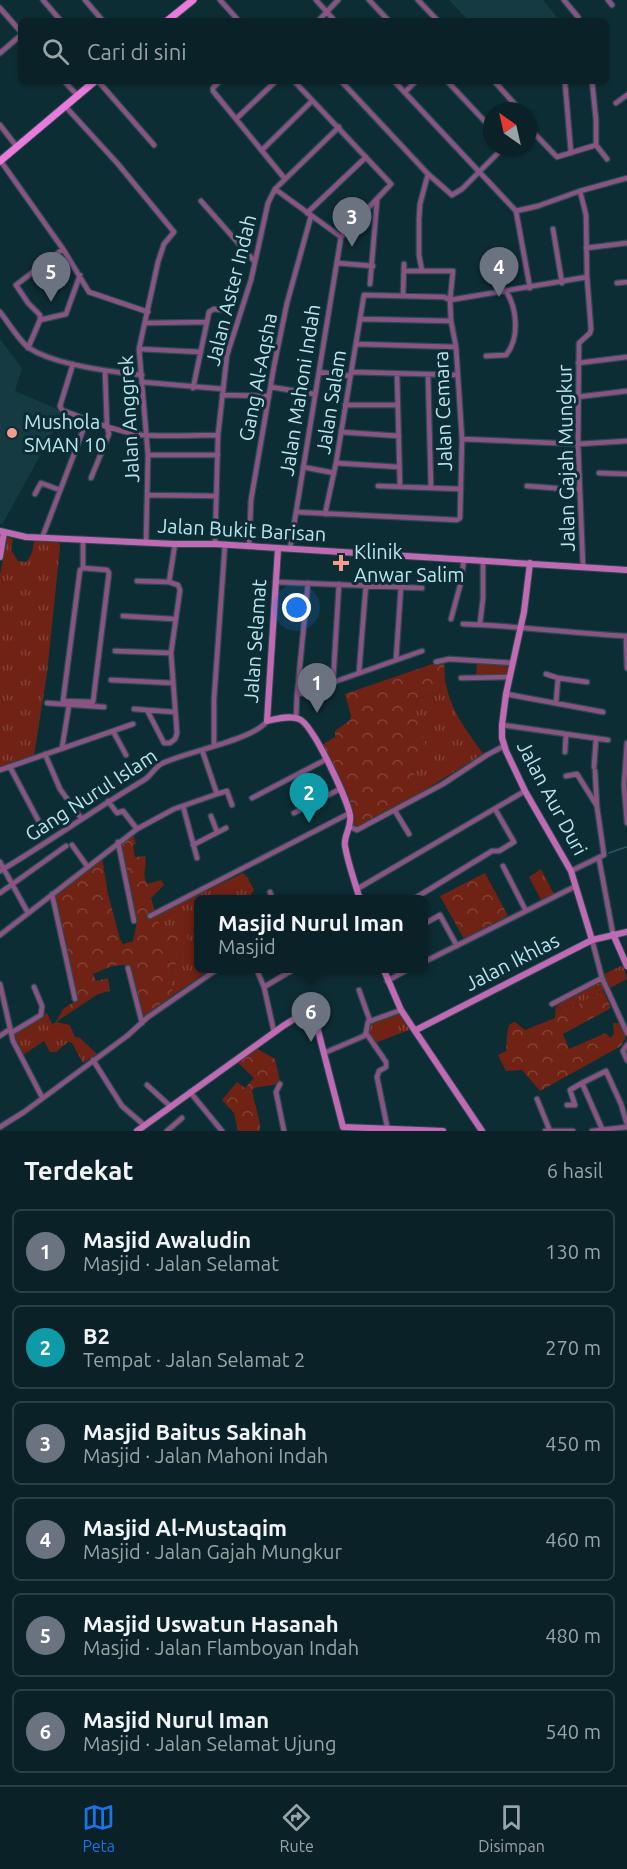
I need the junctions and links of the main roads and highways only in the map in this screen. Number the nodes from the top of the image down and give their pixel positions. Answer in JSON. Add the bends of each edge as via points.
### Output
{"nodes":[{"id":1,"x":190,"y":1,"type":"edge"},
{"id":2,"x":170,"y":18,"type":"edge"},
{"id":3,"x":92,"y":84,"type":"edge"},
{"id":4,"x":0,"y":161,"type":"edge"}],
"edges":[{"from":1,"to":2,"type":"main road"},
{"from":3,"to":4,"type":"main road"}]}
